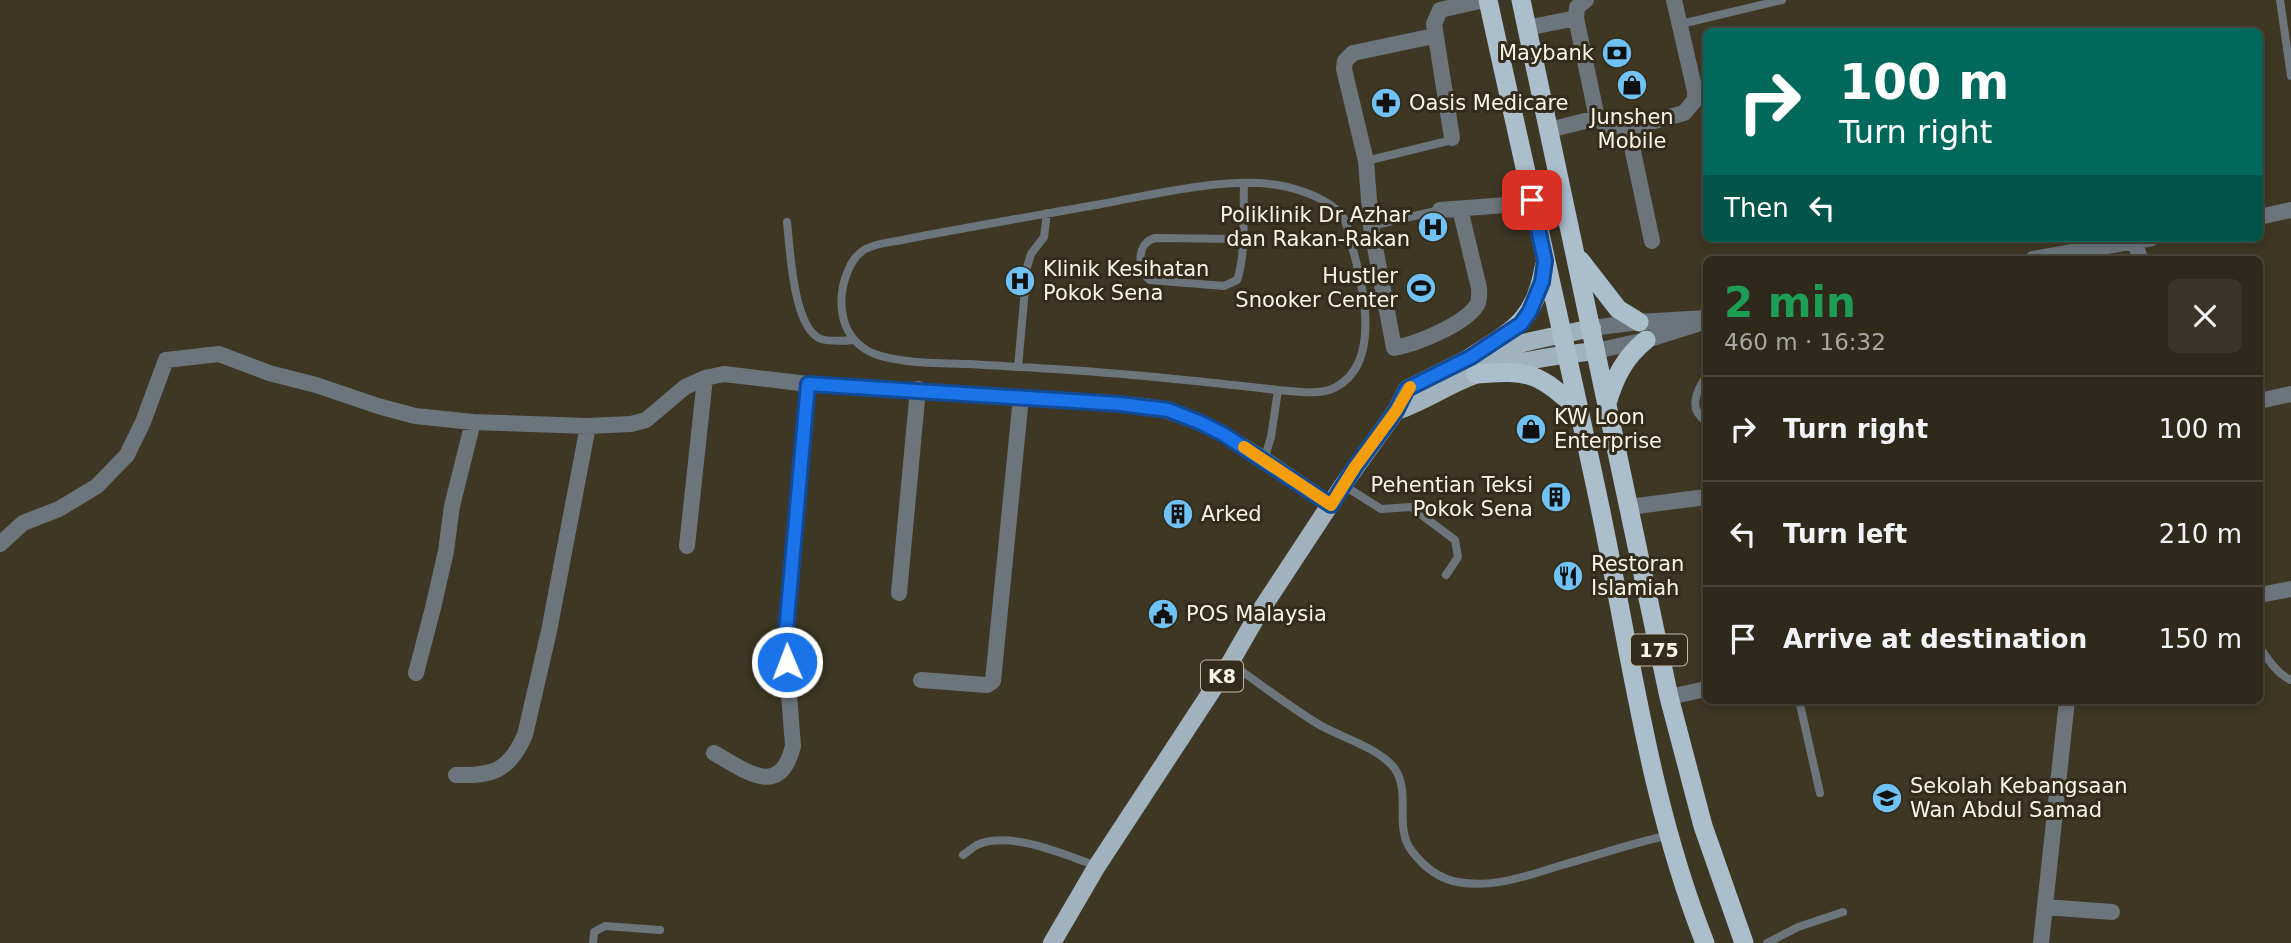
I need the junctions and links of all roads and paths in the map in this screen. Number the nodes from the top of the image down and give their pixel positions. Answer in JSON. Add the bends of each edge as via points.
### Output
{"nodes":[{"id":1,"x":1486,"y":0,"type":"edge"},
{"id":2,"x":1521,"y":0,"type":"edge"},
{"id":3,"x":1586,"y":0,"type":"edge"},
{"id":4,"x":1674,"y":0,"type":"edge"},
{"id":5,"x":1782,"y":0,"type":"edge"},
{"id":6,"x":2280,"y":0,"type":"edge"},
{"id":7,"x":1445,"y":4,"type":"edge"},
{"id":8,"x":1576,"y":18,"type":"junction"},
{"id":9,"x":1681,"y":24,"type":"junction"},
{"id":10,"x":1527,"y":28,"type":"junction"},
{"id":11,"x":1434,"y":36,"type":"junction"},
{"id":12,"x":2291,"y":76,"type":"edge"},
{"id":13,"x":1597,"y":118,"type":"junction"},
{"id":14,"x":1628,"y":128,"type":"junction"},
{"id":15,"x":1549,"y":130,"type":"junction"},
{"id":16,"x":1452,"y":138,"type":"joint"},
{"id":17,"x":1366,"y":161,"type":"junction"},
{"id":18,"x":1244,"y":183,"type":"junction"},
{"id":19,"x":1532,"y":200,"type":"junction"},
{"id":20,"x":1460,"y":209,"type":"junction"},
{"id":21,"x":1440,"y":210,"type":"joint"},
{"id":22,"x":2291,"y":211,"type":"edge"},
{"id":23,"x":1046,"y":213,"type":"junction"},
{"id":24,"x":2263,"y":216,"type":"edge"},
{"id":25,"x":787,"y":222,"type":"dead end"},
{"id":26,"x":1371,"y":226,"type":"junction"},
{"id":27,"x":1242,"y":239,"type":"junction"},
{"id":28,"x":1652,"y":241,"type":"dead end"},
{"id":29,"x":2124,"y":242,"type":"edge"},
{"id":30,"x":1576,"y":253,"type":"junction"},
{"id":31,"x":2049,"y":256,"type":"edge"},
{"id":32,"x":1545,"y":261,"type":"junction"},
{"id":33,"x":1703,"y":321,"type":"edge"},
{"id":34,"x":1592,"y":328,"type":"junction"},
{"id":35,"x":1643,"y":331,"type":"junction"},
{"id":36,"x":1561,"y":334,"type":"junction"},
{"id":37,"x":854,"y":340,"type":"junction"},
{"id":38,"x":1596,"y":351,"type":"junction"},
{"id":39,"x":1565,"y":355,"type":"junction"},
{"id":40,"x":1474,"y":366,"type":"junction"},
{"id":41,"x":1018,"y":367,"type":"junction"},
{"id":42,"x":705,"y":378,"type":"junction"},
{"id":43,"x":1703,"y":381,"type":"edge"},
{"id":44,"x":808,"y":384,"type":"junction"},
{"id":45,"x":919,"y":389,"type":"junction"},
{"id":46,"x":1278,"y":390,"type":"junction"},
{"id":47,"x":2291,"y":394,"type":"edge"},
{"id":48,"x":1021,"y":397,"type":"junction"},
{"id":49,"x":2263,"y":400,"type":"edge"},
{"id":50,"x":1606,"y":407,"type":"junction"},
{"id":51,"x":1578,"y":410,"type":"junction"},
{"id":52,"x":1703,"y":418,"type":"edge"},
{"id":53,"x":473,"y":422,"type":"junction"},
{"id":54,"x":588,"y":426,"type":"junction"},
{"id":55,"x":1264,"y":460,"type":"junction"},
{"id":56,"x":1343,"y":485,"type":"junction"},
{"id":57,"x":1703,"y":497,"type":"edge"},
{"id":58,"x":1331,"y":505,"type":"junction"},
{"id":59,"x":1629,"y":507,"type":"junction"},
{"id":60,"x":0,"y":544,"type":"edge"},
{"id":61,"x":687,"y":546,"type":"dead end"},
{"id":62,"x":1446,"y":575,"type":"dead end"},
{"id":63,"x":2291,"y":589,"type":"edge"},
{"id":64,"x":899,"y":593,"type":"dead end"},
{"id":65,"x":2263,"y":594,"type":"edge"},
{"id":66,"x":2263,"y":652,"type":"edge"},
{"id":67,"x":1230,"y":663,"type":"junction"},
{"id":68,"x":416,"y":673,"type":"dead end"},
{"id":69,"x":921,"y":680,"type":"dead end"},
{"id":70,"x":2291,"y":680,"type":"edge"},
{"id":71,"x":1703,"y":690,"type":"edge"},
{"id":72,"x":1669,"y":697,"type":"junction"},
{"id":73,"x":1801,"y":704,"type":"edge"},
{"id":74,"x":2067,"y":704,"type":"edge"},
{"id":75,"x":713,"y":754,"type":"dead end"},
{"id":76,"x":456,"y":775,"type":"dead end"},
{"id":77,"x":1819,"y":793,"type":"dead end"},
{"id":78,"x":1669,"y":835,"type":"junction"},
{"id":79,"x":963,"y":855,"type":"dead end"},
{"id":80,"x":1097,"y":866,"type":"junction"},
{"id":81,"x":2045,"y":907,"type":"junction"},
{"id":82,"x":1843,"y":912,"type":"dead end"},
{"id":83,"x":2112,"y":912,"type":"dead end"},
{"id":84,"x":660,"y":930,"type":"dead end"},
{"id":85,"x":593,"y":943,"type":"edge"},
{"id":86,"x":1052,"y":943,"type":"edge"},
{"id":87,"x":1704,"y":943,"type":"edge"},
{"id":88,"x":1744,"y":943,"type":"edge"},
{"id":89,"x":1767,"y":943,"type":"edge"},
{"id":90,"x":2042,"y":943,"type":"edge"}],
"edges":[{"from":1,"to":7,"type":"street"},
{"from":1,"to":19,"type":"highway","number":"175"},
{"from":2,"to":10,"type":"highway","number":"175"},
{"from":3,"to":8,"type":"street","via":[[1577,7]]},
{"from":4,"to":9,"type":"street"},
{"from":5,"to":9,"type":"lane"},
{"from":6,"to":12,"type":"lane"},
{"from":7,"to":11,"type":"street","via":[[1435,17]]},
{"from":8,"to":10,"type":"street"},
{"from":8,"to":13,"type":"street"},
{"from":9,"to":14,"type":"street","via":[[1695,100],[1684,113]]},
{"from":10,"to":15,"type":"highway","number":"175"},
{"from":11,"to":16,"type":"street"},
{"from":11,"to":17,"type":"street","via":[[1353,53],[1345,61]]},
{"from":13,"to":14,"type":"street","via":[[1614,130]]},
{"from":13,"to":15,"type":"street"},
{"from":14,"to":28,"type":"street"},
{"from":15,"to":30,"type":"highway","number":"175"},
{"from":16,"to":17,"type":"lane"},
{"from":17,"to":26,"type":"street"},
{"from":18,"to":23,"type":"lane"},
{"from":18,"to":27,"type":"lane"},
{"from":18,"to":46,"type":"lane","via":[[1297,190],[1336,209],[1345,220],[1363,293],[1366,336],[1358,363],[1346,380],[1334,389]]},
{"from":19,"to":20,"type":"street"},
{"from":19,"to":32,"type":"highway","number":"175"},
{"from":20,"to":21,"type":"street"},
{"from":20,"to":26,"type":"street","via":[[1479,288],[1476,307],[1451,326],[1406,346],[1394,348]]},
{"from":21,"to":26,"type":"lane"},
{"from":22,"to":24,"type":"street"},
{"from":23,"to":37,"type":"lane","via":[[857,252],[843,283],[840,304]]},
{"from":23,"to":41,"type":"lane","via":[[1044,237],[1027,267]]},
{"from":25,"to":37,"type":"lane","via":[[807,329],[820,339]]},
{"from":27,"to":27,"type":"lane","via":[[1241,271],[1237,280],[1224,286],[1150,280],[1141,269],[1147,240]]},
{"from":29,"to":31,"type":"street"},
{"from":30,"to":34,"type":"highway","number":"175"},
{"from":30,"to":35,"type":"highway","via":[[1618,309]]},
{"from":32,"to":36,"type":"highway","number":"175"},
{"from":32,"to":40,"type":"highway","via":[[1537,296],[1521,324]]},
{"from":33,"to":35,"type":"street"},
{"from":34,"to":35,"type":"street"},
{"from":34,"to":36,"type":"main road","number":"K8"},
{"from":34,"to":38,"type":"highway","number":"175"},
{"from":35,"to":38,"type":"street"},
{"from":35,"to":50,"type":"highway","via":[[1622,364]]},
{"from":36,"to":39,"type":"highway","number":"175"},
{"from":36,"to":40,"type":"main road","number":"K8"},
{"from":37,"to":41,"type":"lane","via":[[877,356]]},
{"from":38,"to":39,"type":"main road","number":"K8"},
{"from":38,"to":50,"type":"highway","number":"175"},
{"from":39,"to":40,"type":"main road","number":"K8"},
{"from":39,"to":51,"type":"highway","number":"175"},
{"from":40,"to":51,"type":"highway","via":[[1541,378]]},
{"from":40,"to":56,"type":"main road","number":"K8","via":[[1407,389]]},
{"from":41,"to":46,"type":"lane"},
{"from":42,"to":44,"type":"street","via":[[724,374]]},
{"from":42,"to":54,"type":"street","via":[[685,387],[646,419]]},
{"from":42,"to":61,"type":"street"},
{"from":43,"to":52,"type":"lane","via":[[1695,400]]},
{"from":44,"to":45,"type":"street"},
{"from":44,"to":75,"type":"street","via":[[785,643],[793,746],[789,762],[775,776],[760,778]]},
{"from":45,"to":48,"type":"street"},
{"from":45,"to":64,"type":"street"},
{"from":46,"to":55,"type":"lane"},
{"from":47,"to":49,"type":"street"},
{"from":48,"to":55,"type":"street","via":[[1168,410],[1223,434]]},
{"from":48,"to":69,"type":"street","via":[[993,681],[987,685]]},
{"from":50,"to":59,"type":"highway","number":"175"},
{"from":51,"to":78,"type":"highway","number":"175"},
{"from":53,"to":54,"type":"street"},
{"from":53,"to":60,"type":"street","via":[[415,416],[219,354],[166,360],[127,455],[97,486],[59,509],[23,523]]},
{"from":53,"to":68,"type":"street"},
{"from":54,"to":76,"type":"street","via":[[524,735],[518,750],[498,771]]},
{"from":55,"to":58,"type":"street"},
{"from":56,"to":58,"type":"main road","number":"K8"},
{"from":56,"to":62,"type":"lane","via":[[1381,509],[1411,507],[1455,540],[1458,557]]},
{"from":57,"to":59,"type":"street"},
{"from":58,"to":67,"type":"main road","number":"K8"},
{"from":59,"to":72,"type":"highway","number":"175"},
{"from":63,"to":65,"type":"street"},
{"from":66,"to":70,"type":"lane"},
{"from":67,"to":78,"type":"lane","via":[[1318,724],[1384,757],[1401,783],[1401,815],[1409,848],[1441,877],[1487,884]]},
{"from":67,"to":80,"type":"main road","number":"K8"},
{"from":71,"to":72,"type":"street"},
{"from":72,"to":88,"type":"highway","number":"175","via":[[1703,826]]},
{"from":73,"to":77,"type":"lane"},
{"from":74,"to":81,"type":"street"},
{"from":78,"to":87,"type":"highway","number":"175"},
{"from":79,"to":80,"type":"lane","via":[[977,845],[1007,841],[1039,846]]},
{"from":80,"to":86,"type":"main road","number":"K8"},
{"from":81,"to":83,"type":"street"},
{"from":81,"to":90,"type":"street"},
{"from":82,"to":89,"type":"lane"},
{"from":84,"to":85,"type":"lane","via":[[605,926],[594,932]]}]}
